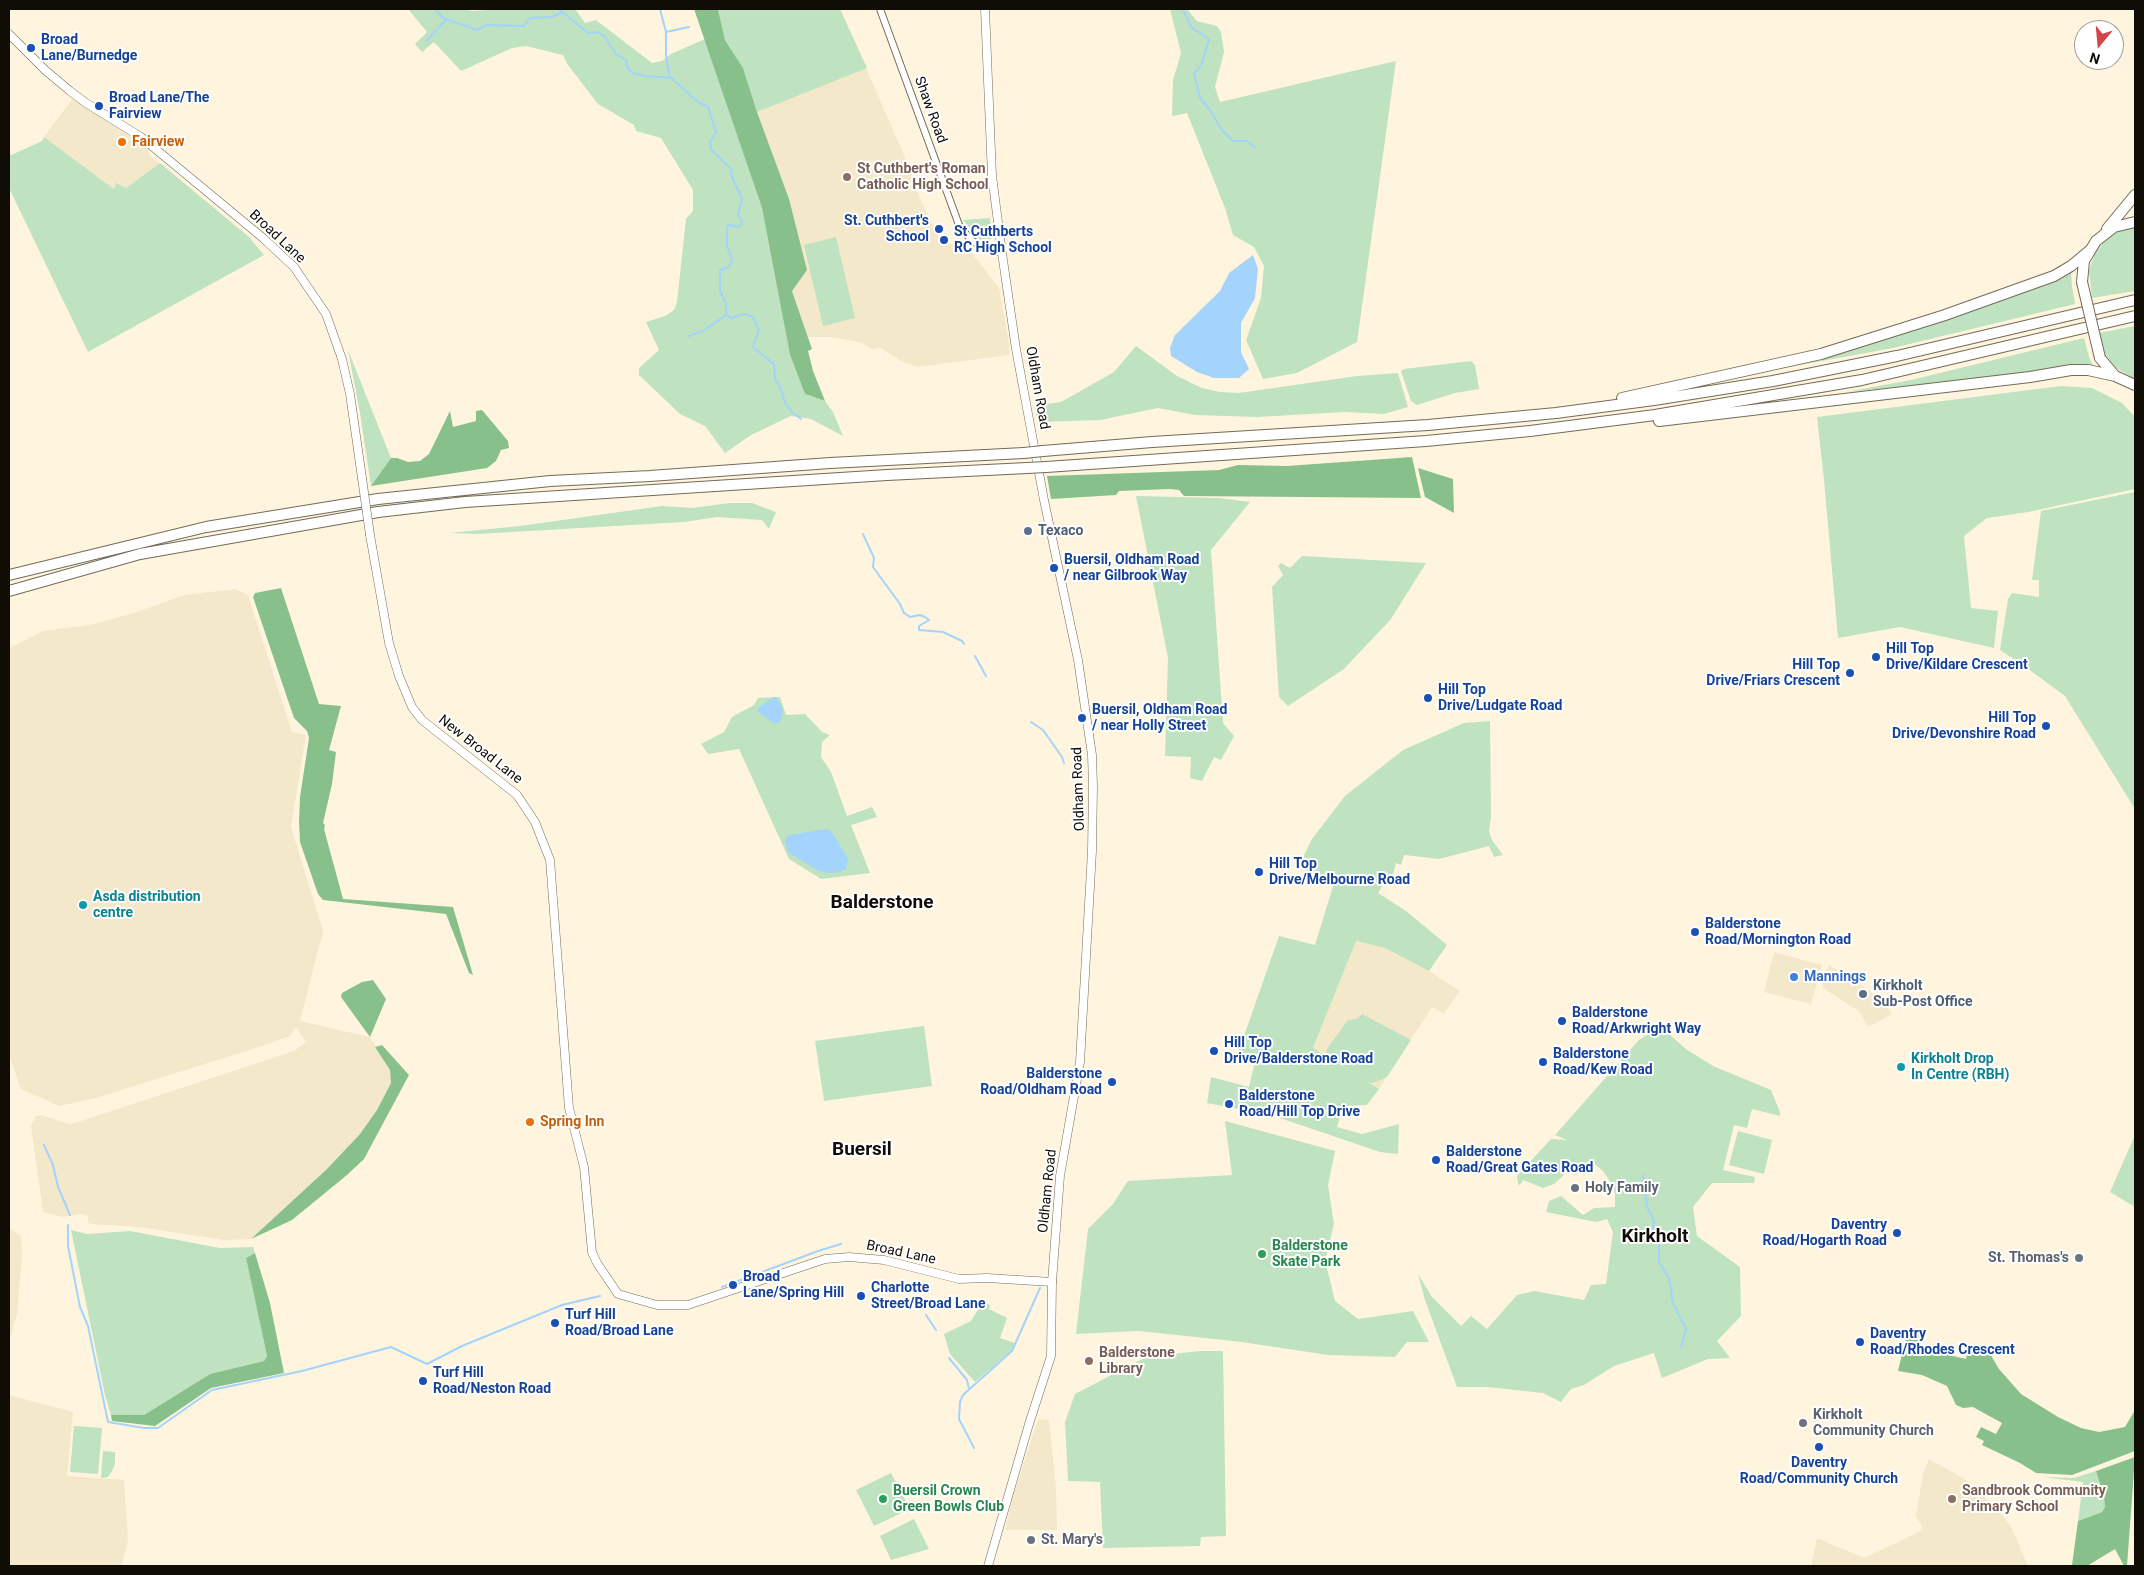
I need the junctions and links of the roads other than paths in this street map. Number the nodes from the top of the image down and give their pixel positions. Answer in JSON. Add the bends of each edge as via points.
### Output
{"nodes":[{"id":1,"x":880,"y":9,"type":"edge"},
{"id":2,"x":985,"y":9,"type":"edge"},
{"id":3,"x":9,"y":34,"type":"edge"},
{"id":4,"x":2135,"y":195,"type":"edge"},
{"id":5,"x":2135,"y":222,"type":"edge"},
{"id":6,"x":2101,"y":235,"type":"junction"},
{"id":7,"x":2089,"y":251,"type":"junction"},
{"id":8,"x":1002,"y":253,"type":"junction"},
{"id":9,"x":2135,"y":300,"type":"edge"},
{"id":10,"x":2135,"y":316,"type":"edge"},
{"id":11,"x":2117,"y":377,"type":"junction"},
{"id":12,"x":2135,"y":385,"type":"edge"},
{"id":13,"x":2135,"y":394,"type":"edge"},
{"id":14,"x":1556,"y":413,"type":"junction"},
{"id":15,"x":1530,"y":431,"type":"junction"},
{"id":16,"x":370,"y":535,"type":"joint"},
{"id":17,"x":9,"y":575,"type":"edge"},
{"id":18,"x":9,"y":591,"type":"edge"},
{"id":19,"x":569,"y":1108,"type":"joint"},
{"id":20,"x":1052,"y":1282,"type":"junction"},
{"id":21,"x":988,"y":1566,"type":"edge"}],
"edges":[{"from":1,"to":8,"type":"street","name":"Shaw Road","via":[[958,225],[971,240]]},
{"from":2,"to":8,"type":"main road","name":"Oldham Road","via":[[992,176]]},
{"from":3,"to":16,"type":"main road","name":"Broad Lane","bridge":true,"via":[[45,70],[86,103],[141,138],[294,267],[326,314],[342,359]]},
{"from":4,"to":6,"type":"highway"},
{"from":5,"to":6,"type":"highway","via":[[2118,225]]},
{"from":6,"to":7,"type":"highway"},
{"from":7,"to":11,"type":"highway","bridge":true,"via":[[2083,265],[2082,282],[2100,358]]},
{"from":7,"to":14,"type":"highway","via":[[2054,276],[1821,354]]},
{"from":8,"to":20,"type":"main road","name":"Oldham Road","via":[[1016,349],[1078,660],[1093,771],[1092,851],[1080,1062],[1060,1176]]},
{"from":9,"to":14,"type":"highway","via":[[1835,369]]},
{"from":10,"to":15,"type":"highway","via":[[1862,380],[1723,404]]},
{"from":11,"to":12,"type":"highway"},
{"from":11,"to":13,"type":"highway"},
{"from":11,"to":15,"type":"highway","via":[[2088,370],[2071,370],[1657,421]]},
{"from":14,"to":17,"type":"highway","bridge":true,"via":[[1024,453],[550,481],[378,499],[206,527]]},
{"from":15,"to":18,"type":"highway","bridge":true,"via":[[1288,451],[466,502],[378,512],[140,554]]},
{"from":16,"to":19,"type":"main road","name":"New Broad Lane","via":[[389,643],[412,707],[422,720],[517,795],[535,822],[550,860]]},
{"from":19,"to":20,"type":"main road","name":"Broad Lane","via":[[584,1167],[592,1252],[618,1294],[657,1305],[688,1305],[825,1259],[850,1257],[884,1260],[959,1279]]},
{"from":20,"to":21,"type":"main road","name":"Oldham Road","via":[[1051,1356]]}]}
